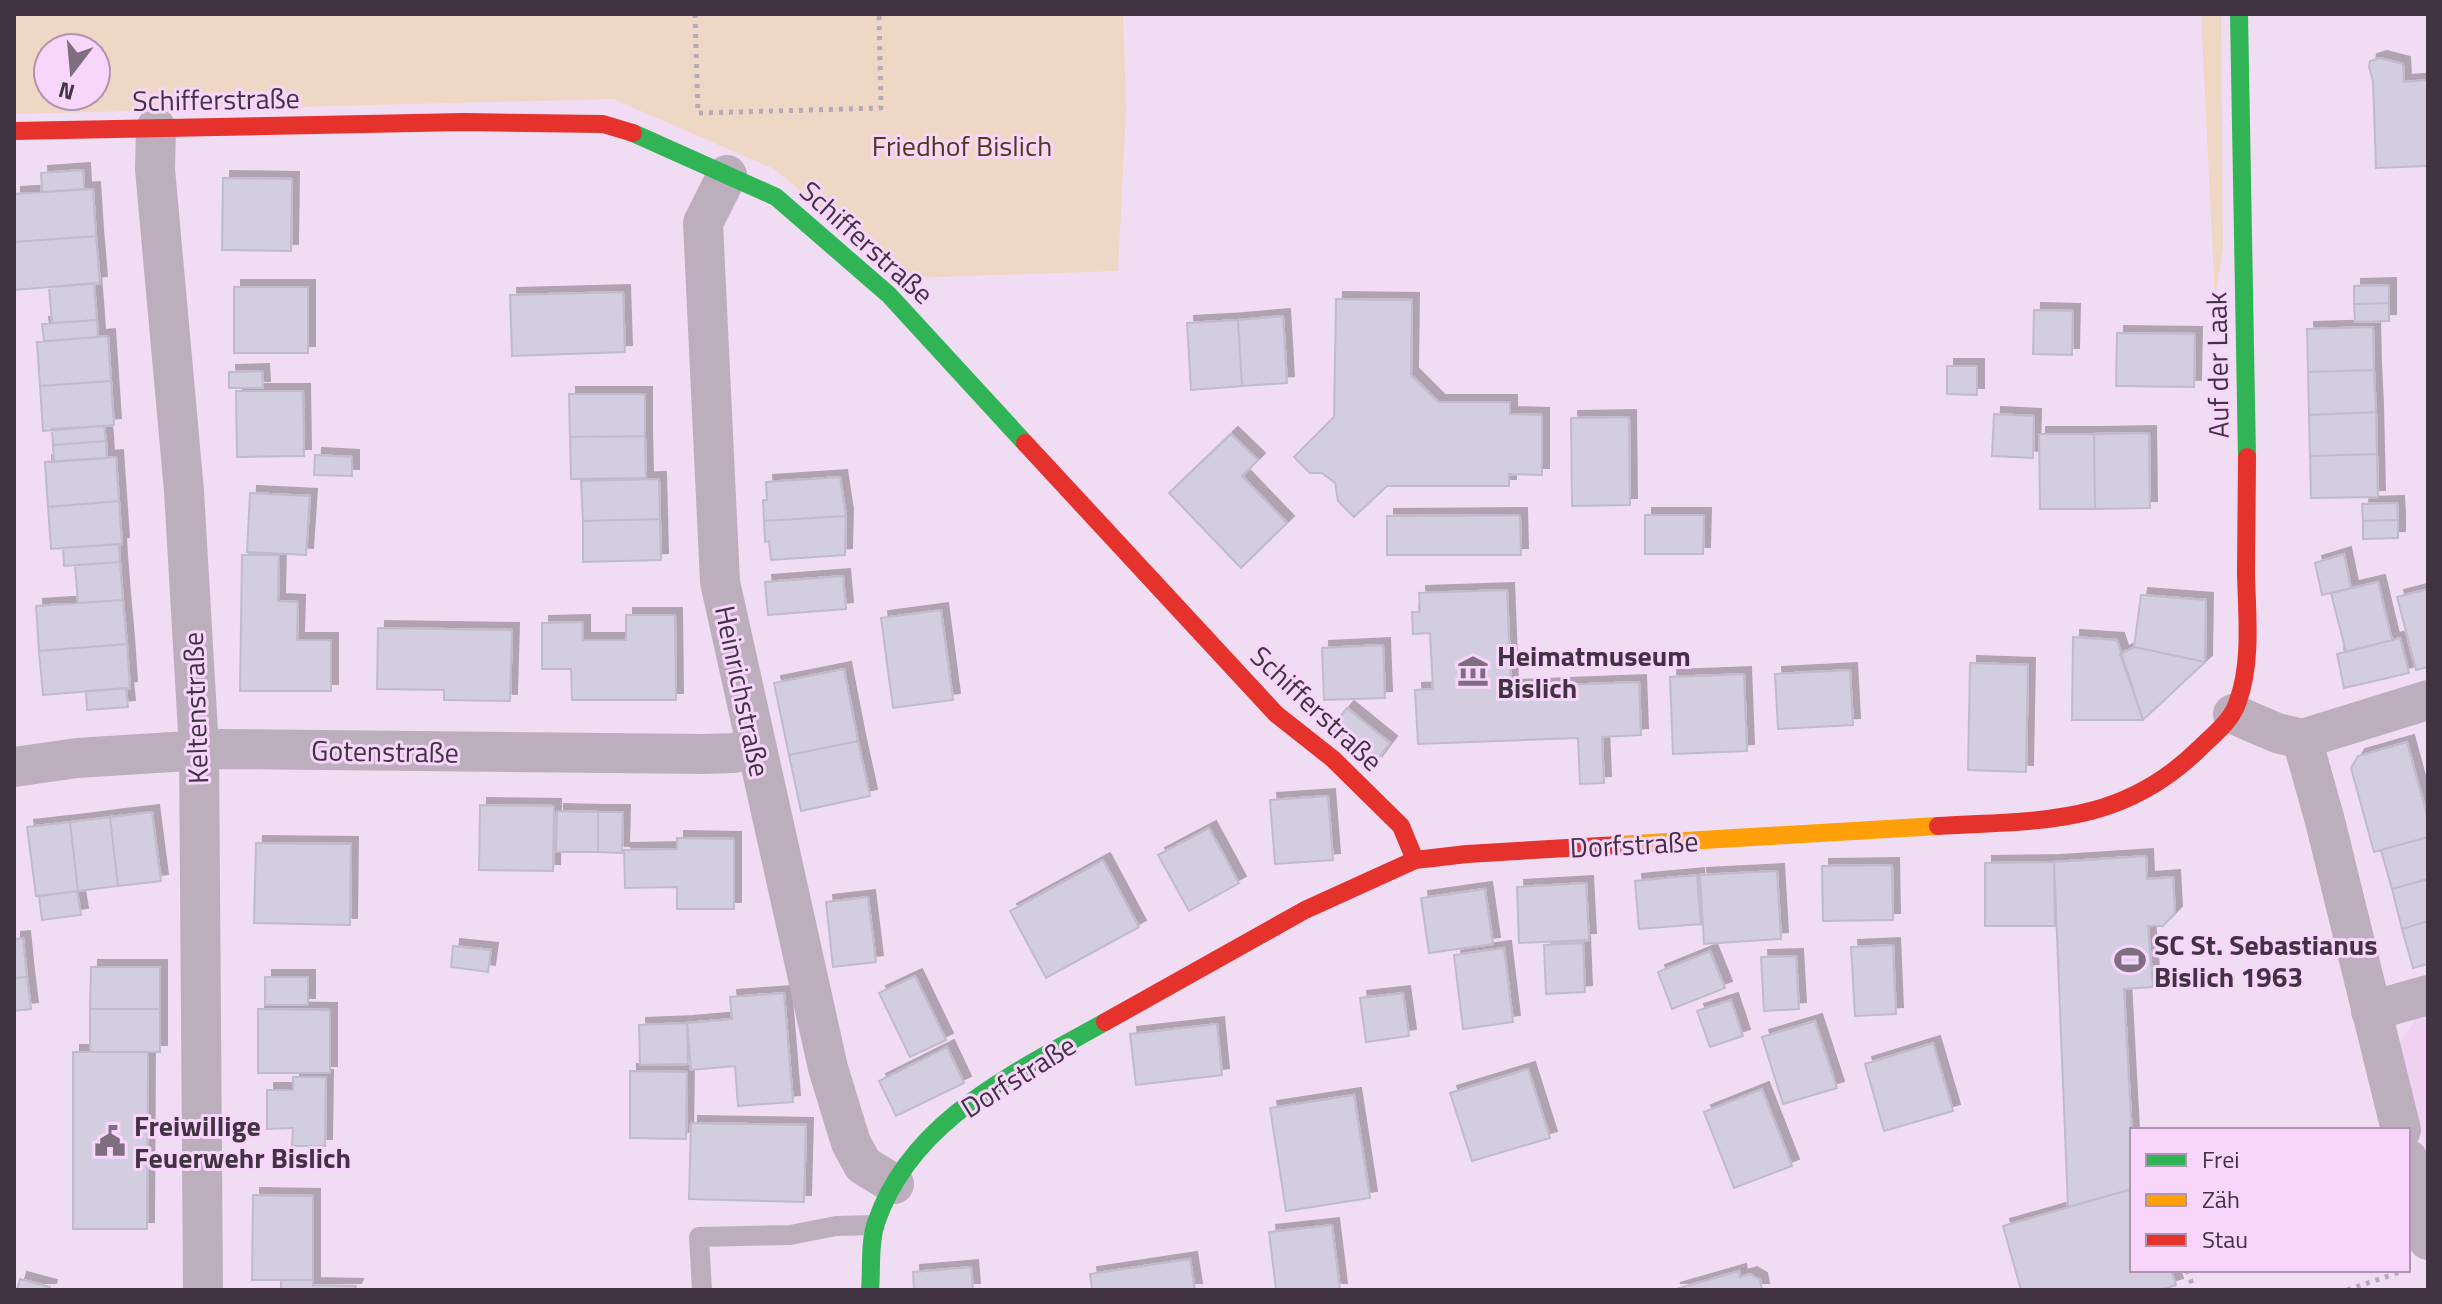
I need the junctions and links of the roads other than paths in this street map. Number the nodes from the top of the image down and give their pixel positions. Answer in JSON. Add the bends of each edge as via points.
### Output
{"nodes":[{"id":1,"x":2239,"y":14,"type":"edge"},
{"id":2,"x":156,"y":128,"type":"junction"},
{"id":3,"x":14,"y":131,"type":"edge"},
{"id":4,"x":727,"y":175,"type":"junction"},
{"id":5,"x":2428,"y":700,"type":"edge"},
{"id":6,"x":2233,"y":714,"type":"junction"},
{"id":7,"x":2302,"y":739,"type":"junction"},
{"id":8,"x":755,"y":747,"type":"junction"},
{"id":9,"x":199,"y":749,"type":"junction"},
{"id":10,"x":14,"y":767,"type":"edge"},
{"id":11,"x":1415,"y":860,"type":"junction"},
{"id":12,"x":2428,"y":995,"type":"edge"},
{"id":13,"x":2371,"y":1011,"type":"junction"},
{"id":14,"x":2400,"y":1128,"type":"edge"},
{"id":15,"x":2410,"y":1167,"type":"edge"},
{"id":16,"x":894,"y":1184,"type":"junction"},
{"id":17,"x":875,"y":1225,"type":"junction"},
{"id":18,"x":2428,"y":1240,"type":"edge"},
{"id":19,"x":203,"y":1290,"type":"edge"},
{"id":20,"x":702,"y":1290,"type":"edge"},
{"id":21,"x":870,"y":1290,"type":"edge"}],
"edges":[{"from":1,"to":6,"type":"main road","name":"Auf der Laak","via":[[2247,468],[2243,676]]},
{"from":2,"to":3,"type":"main road","name":"Schifferstraße"},
{"from":2,"to":4,"type":"main road","name":"Schifferstraße","via":[[603,124]]},
{"from":2,"to":9,"type":"street","name":"Keltenstraße"},
{"from":4,"to":8,"type":"street","name":"Heinrichstraße","via":[[703,223],[716,524],[720,582]]},
{"from":4,"to":11,"type":"main road","name":"Schifferstraße","via":[[776,197],[889,295],[1276,714],[1333,759],[1401,826]]},
{"from":5,"to":7,"type":"street"},
{"from":6,"to":7,"type":"street"},
{"from":6,"to":11,"type":"main road","name":"Dorfstraße","via":[[2170,776],[2099,812],[2060,819]]},
{"from":7,"to":13,"type":"street"},
{"from":8,"to":9,"type":"street","name":"Gotenstraße","via":[[704,754]]},
{"from":8,"to":16,"type":"street","name":"Heinrichstraße","via":[[828,1068],[851,1143],[863,1165]]},
{"from":9,"to":10,"type":"street","name":"Gotenstraße"},
{"from":9,"to":19,"type":"street","name":"Keltenstraße"},
{"from":11,"to":16,"type":"main road","name":"Dorfstraße","via":[[1305,910],[990,1087],[928,1136]]},
{"from":12,"to":13,"type":"street"},
{"from":13,"to":14,"type":"street"},
{"from":15,"to":18,"type":"street"},
{"from":16,"to":17,"type":"main road","name":"Dorfstraße"},
{"from":17,"to":20,"type":"lane","via":[[790,1235],[699,1237]]},
{"from":17,"to":21,"type":"main road"}]}
